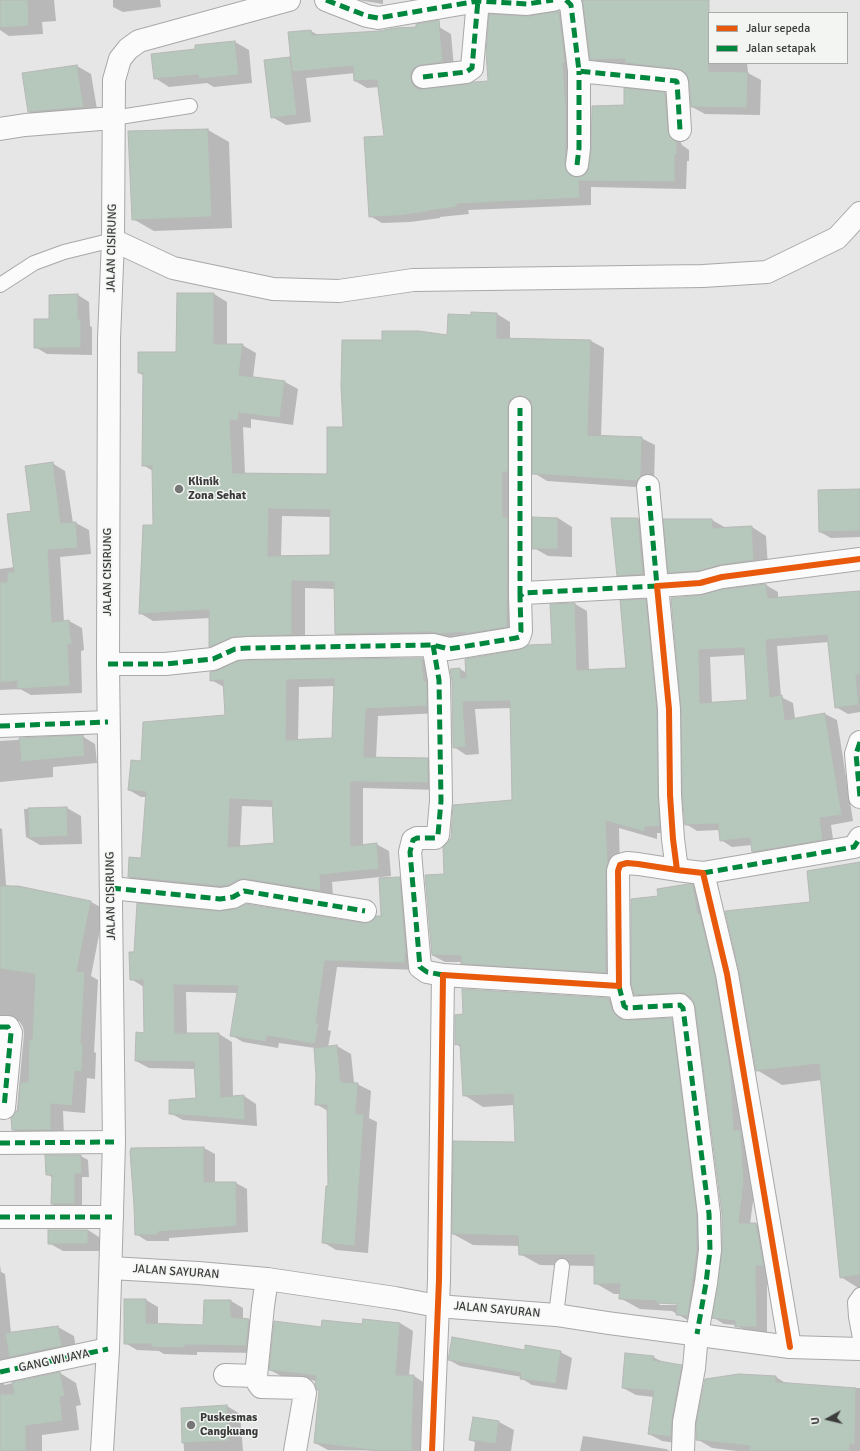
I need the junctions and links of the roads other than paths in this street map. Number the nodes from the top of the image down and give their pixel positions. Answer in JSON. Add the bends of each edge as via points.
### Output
{"nodes":[{"id":1,"x":289,"y":0,"type":"edge"},
{"id":2,"x":326,"y":0,"type":"edge"},
{"id":3,"x":553,"y":0,"type":"edge"},
{"id":4,"x":566,"y":0,"type":"edge"},
{"id":5,"x":478,"y":1,"type":"edge"},
{"id":6,"x":579,"y":71,"type":"junction"},
{"id":7,"x":424,"y":77,"type":"dead end"},
{"id":8,"x":190,"y":106,"type":"dead end"},
{"id":9,"x":113,"y":118,"type":"junction"},
{"id":10,"x":0,"y":129,"type":"edge"},
{"id":11,"x":680,"y":130,"type":"dead end"},
{"id":12,"x":577,"y":165,"type":"dead end"},
{"id":13,"x":860,"y":213,"type":"edge"},
{"id":14,"x":113,"y":240,"type":"junction"},
{"id":15,"x":0,"y":285,"type":"edge"},
{"id":16,"x":520,"y":408,"type":"dead end"},
{"id":17,"x":648,"y":486,"type":"dead end"},
{"id":18,"x":860,"y":559,"type":"edge"},
{"id":19,"x":657,"y":586,"type":"junction"},
{"id":20,"x":520,"y":596,"type":"junction"},
{"id":21,"x":432,"y":645,"type":"junction"},
{"id":22,"x":108,"y":664,"type":"junction"},
{"id":23,"x":108,"y":722,"type":"junction"},
{"id":24,"x":0,"y":726,"type":"edge"},
{"id":25,"x":860,"y":742,"type":"edge"},
{"id":26,"x":860,"y":797,"type":"edge"},
{"id":27,"x":860,"y":838,"type":"edge"},
{"id":28,"x":677,"y":870,"type":"junction"},
{"id":29,"x":703,"y":873,"type":"junction"},
{"id":30,"x":111,"y":888,"type":"junction"},
{"id":31,"x":365,"y":911,"type":"dead end"},
{"id":32,"x":443,"y":975,"type":"junction"},
{"id":33,"x":619,"y":986,"type":"junction"},
{"id":34,"x":0,"y":1027,"type":"edge"},
{"id":35,"x":4,"y":1108,"type":"dead end"},
{"id":36,"x":114,"y":1142,"type":"junction"},
{"id":37,"x":0,"y":1143,"type":"edge"},
{"id":38,"x":112,"y":1217,"type":"junction"},
{"id":39,"x":0,"y":1218,"type":"edge"},
{"id":40,"x":562,"y":1266,"type":"dead end"},
{"id":41,"x":111,"y":1268,"type":"junction"},
{"id":42,"x":267,"y":1279,"type":"junction"},
{"id":43,"x":860,"y":1295,"type":"edge"},
{"id":44,"x":437,"y":1306,"type":"junction"},
{"id":45,"x":556,"y":1315,"type":"junction"},
{"id":46,"x":697,"y":1334,"type":"junction"},
{"id":47,"x":860,"y":1338,"type":"edge"},
{"id":48,"x":790,"y":1347,"type":"junction"},
{"id":49,"x":108,"y":1349,"type":"junction"},
{"id":50,"x":860,"y":1349,"type":"edge"},
{"id":51,"x":0,"y":1372,"type":"edge"},
{"id":52,"x":225,"y":1375,"type":"dead end"},
{"id":53,"x":256,"y":1376,"type":"junction"},
{"id":54,"x":102,"y":1451,"type":"edge"},
{"id":55,"x":295,"y":1451,"type":"edge"},
{"id":56,"x":432,"y":1451,"type":"edge"},
{"id":57,"x":683,"y":1451,"type":"edge"}],
"edges":[{"from":1,"to":9,"type":"street","name":"JALAN CISIRUNG","via":[[139,41],[120,59],[114,80]]},
{"from":2,"to":5,"type":"street","via":[[378,18]]},
{"from":3,"to":5,"type":"street","via":[[527,4]]},
{"from":4,"to":6,"type":"street","via":[[571,4]]},
{"from":5,"to":7,"type":"street","via":[[472,68],[466,72]]},
{"from":6,"to":11,"type":"street","via":[[676,81]]},
{"from":6,"to":12,"type":"street"},
{"from":8,"to":9,"type":"lane"},
{"from":9,"to":10,"type":"street"},
{"from":9,"to":14,"type":"street","name":"JALAN CISIRUNG"},
{"from":13,"to":14,"type":"street","via":[[837,238],[767,272],[703,276],[413,280],[339,291],[273,289],[173,268]]},
{"from":14,"to":15,"type":"lane","via":[[64,252],[34,263]]},
{"from":14,"to":22,"type":"street","name":"JALAN CISIRUNG","via":[[109,339]]},
{"from":16,"to":20,"type":"street"},
{"from":17,"to":19,"type":"street"},
{"from":18,"to":19,"type":"street","via":[[700,583]]},
{"from":19,"to":20,"type":"street","via":[[529,592]]},
{"from":19,"to":28,"type":"street","via":[[669,709],[672,839]]},
{"from":20,"to":21,"type":"street","via":[[519,637],[449,649]]},
{"from":21,"to":22,"type":"street","via":[[248,648],[235,649],[213,659],[165,664]]},
{"from":21,"to":32,"type":"street","via":[[439,680],[441,801],[438,834],[435,838],[413,840],[410,852],[420,967],[427,972]]},
{"from":22,"to":23,"type":"street","name":"JALAN CISIRUNG"},
{"from":23,"to":24,"type":"street"},
{"from":23,"to":30,"type":"street","name":"JALAN CISIRUNG"},
{"from":25,"to":26,"type":"street","via":[[856,754]]},
{"from":27,"to":29,"type":"street","via":[[854,847]]},
{"from":28,"to":29,"type":"street"},
{"from":28,"to":33,"type":"street","via":[[627,863],[620,865]]},
{"from":29,"to":48,"type":"street","via":[[727,974]]},
{"from":30,"to":31,"type":"street","via":[[220,899],[233,898],[244,891]]},
{"from":30,"to":36,"type":"street","name":"JALAN CISIRUNG"},
{"from":32,"to":33,"type":"street"},
{"from":32,"to":44,"type":"street"},
{"from":33,"to":46,"type":"street","via":[[624,1006],[627,1008],[680,1005],[683,1008],[709,1214],[710,1250]]},
{"from":34,"to":35,"type":"street","via":[[8,1027],[11,1033]]},
{"from":36,"to":37,"type":"street"},
{"from":36,"to":38,"type":"street","name":"JALAN CISIRUNG"},
{"from":38,"to":39,"type":"street"},
{"from":38,"to":41,"type":"street","name":"JALAN CISIRUNG"},
{"from":40,"to":45,"type":"lane"},
{"from":41,"to":42,"type":"street","name":"JALAN SAYURAN"},
{"from":41,"to":49,"type":"street","name":"JALAN CISIRUNG"},
{"from":42,"to":44,"type":"street","name":"JALAN SAYURAN"},
{"from":42,"to":53,"type":"street"},
{"from":43,"to":47,"type":"lane","via":[[855,1302]]},
{"from":44,"to":45,"type":"street","name":"JALAN SAYURAN"},
{"from":44,"to":56,"type":"street"},
{"from":45,"to":46,"type":"street","name":"JALAN SAYURAN"},
{"from":46,"to":48,"type":"street","name":"JALAN SAYURAN"},
{"from":46,"to":57,"type":"street","via":[[694,1368],[684,1422]]},
{"from":48,"to":50,"type":"street","name":"JALAN SAYURAN"},
{"from":49,"to":51,"type":"street","name":"GANG WIJAYA"},
{"from":49,"to":54,"type":"street","name":"JALAN CISIRUNG"},
{"from":52,"to":53,"type":"street"},
{"from":53,"to":55,"type":"street","via":[[261,1386],[304,1390]]}]}
